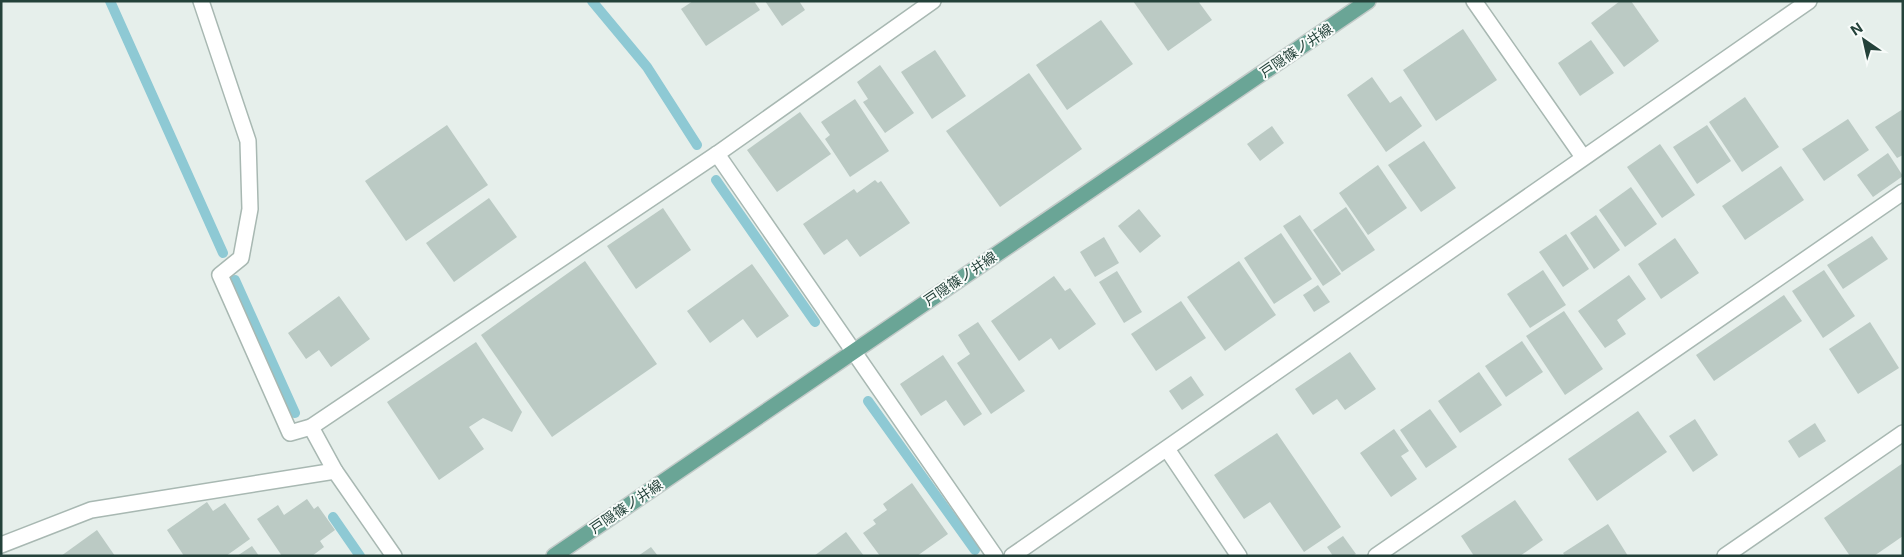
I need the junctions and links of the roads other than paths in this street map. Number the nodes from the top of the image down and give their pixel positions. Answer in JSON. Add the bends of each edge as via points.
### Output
{"nodes":[{"id":1,"x":201,"y":1,"type":"edge"},
{"id":2,"x":933,"y":1,"type":"edge"},
{"id":3,"x":1368,"y":1,"type":"edge"},
{"id":4,"x":1474,"y":1,"type":"edge"},
{"id":5,"x":1809,"y":1,"type":"edge"},
{"id":6,"x":717,"y":154,"type":"junction"},
{"id":7,"x":1584,"y":157,"type":"junction"},
{"id":8,"x":1903,"y":192,"type":"edge"},
{"id":9,"x":853,"y":351,"type":"junction"},
{"id":10,"x":311,"y":428,"type":"junction"},
{"id":11,"x":1903,"y":433,"type":"edge"},
{"id":12,"x":1167,"y":449,"type":"junction"},
{"id":13,"x":335,"y":470,"type":"junction"},
{"id":14,"x":1,"y":545,"type":"edge"},
{"id":15,"x":394,"y":556,"type":"edge"},
{"id":16,"x":554,"y":556,"type":"edge"},
{"id":17,"x":995,"y":556,"type":"edge"},
{"id":18,"x":1012,"y":556,"type":"edge"},
{"id":19,"x":1239,"y":556,"type":"edge"},
{"id":20,"x":1376,"y":556,"type":"edge"},
{"id":21,"x":1725,"y":556,"type":"edge"}],
"edges":[{"from":1,"to":10,"type":"street","via":[[248,141],[250,208],[241,258],[220,275],[290,433]]},
{"from":2,"to":6,"type":"street"},
{"from":3,"to":9,"type":"main road","name":"戸隠篠ノ井線"},
{"from":4,"to":7,"type":"street"},
{"from":5,"to":7,"type":"street"},
{"from":6,"to":9,"type":"street"},
{"from":6,"to":10,"type":"street"},
{"from":7,"to":12,"type":"street"},
{"from":8,"to":20,"type":"street"},
{"from":9,"to":16,"type":"main road","name":"戸隠篠ノ井線"},
{"from":9,"to":17,"type":"street"},
{"from":10,"to":13,"type":"street"},
{"from":11,"to":21,"type":"street"},
{"from":12,"to":18,"type":"street"},
{"from":12,"to":19,"type":"street"},
{"from":13,"to":14,"type":"street","via":[[91,510]]},
{"from":13,"to":15,"type":"street"}]}
